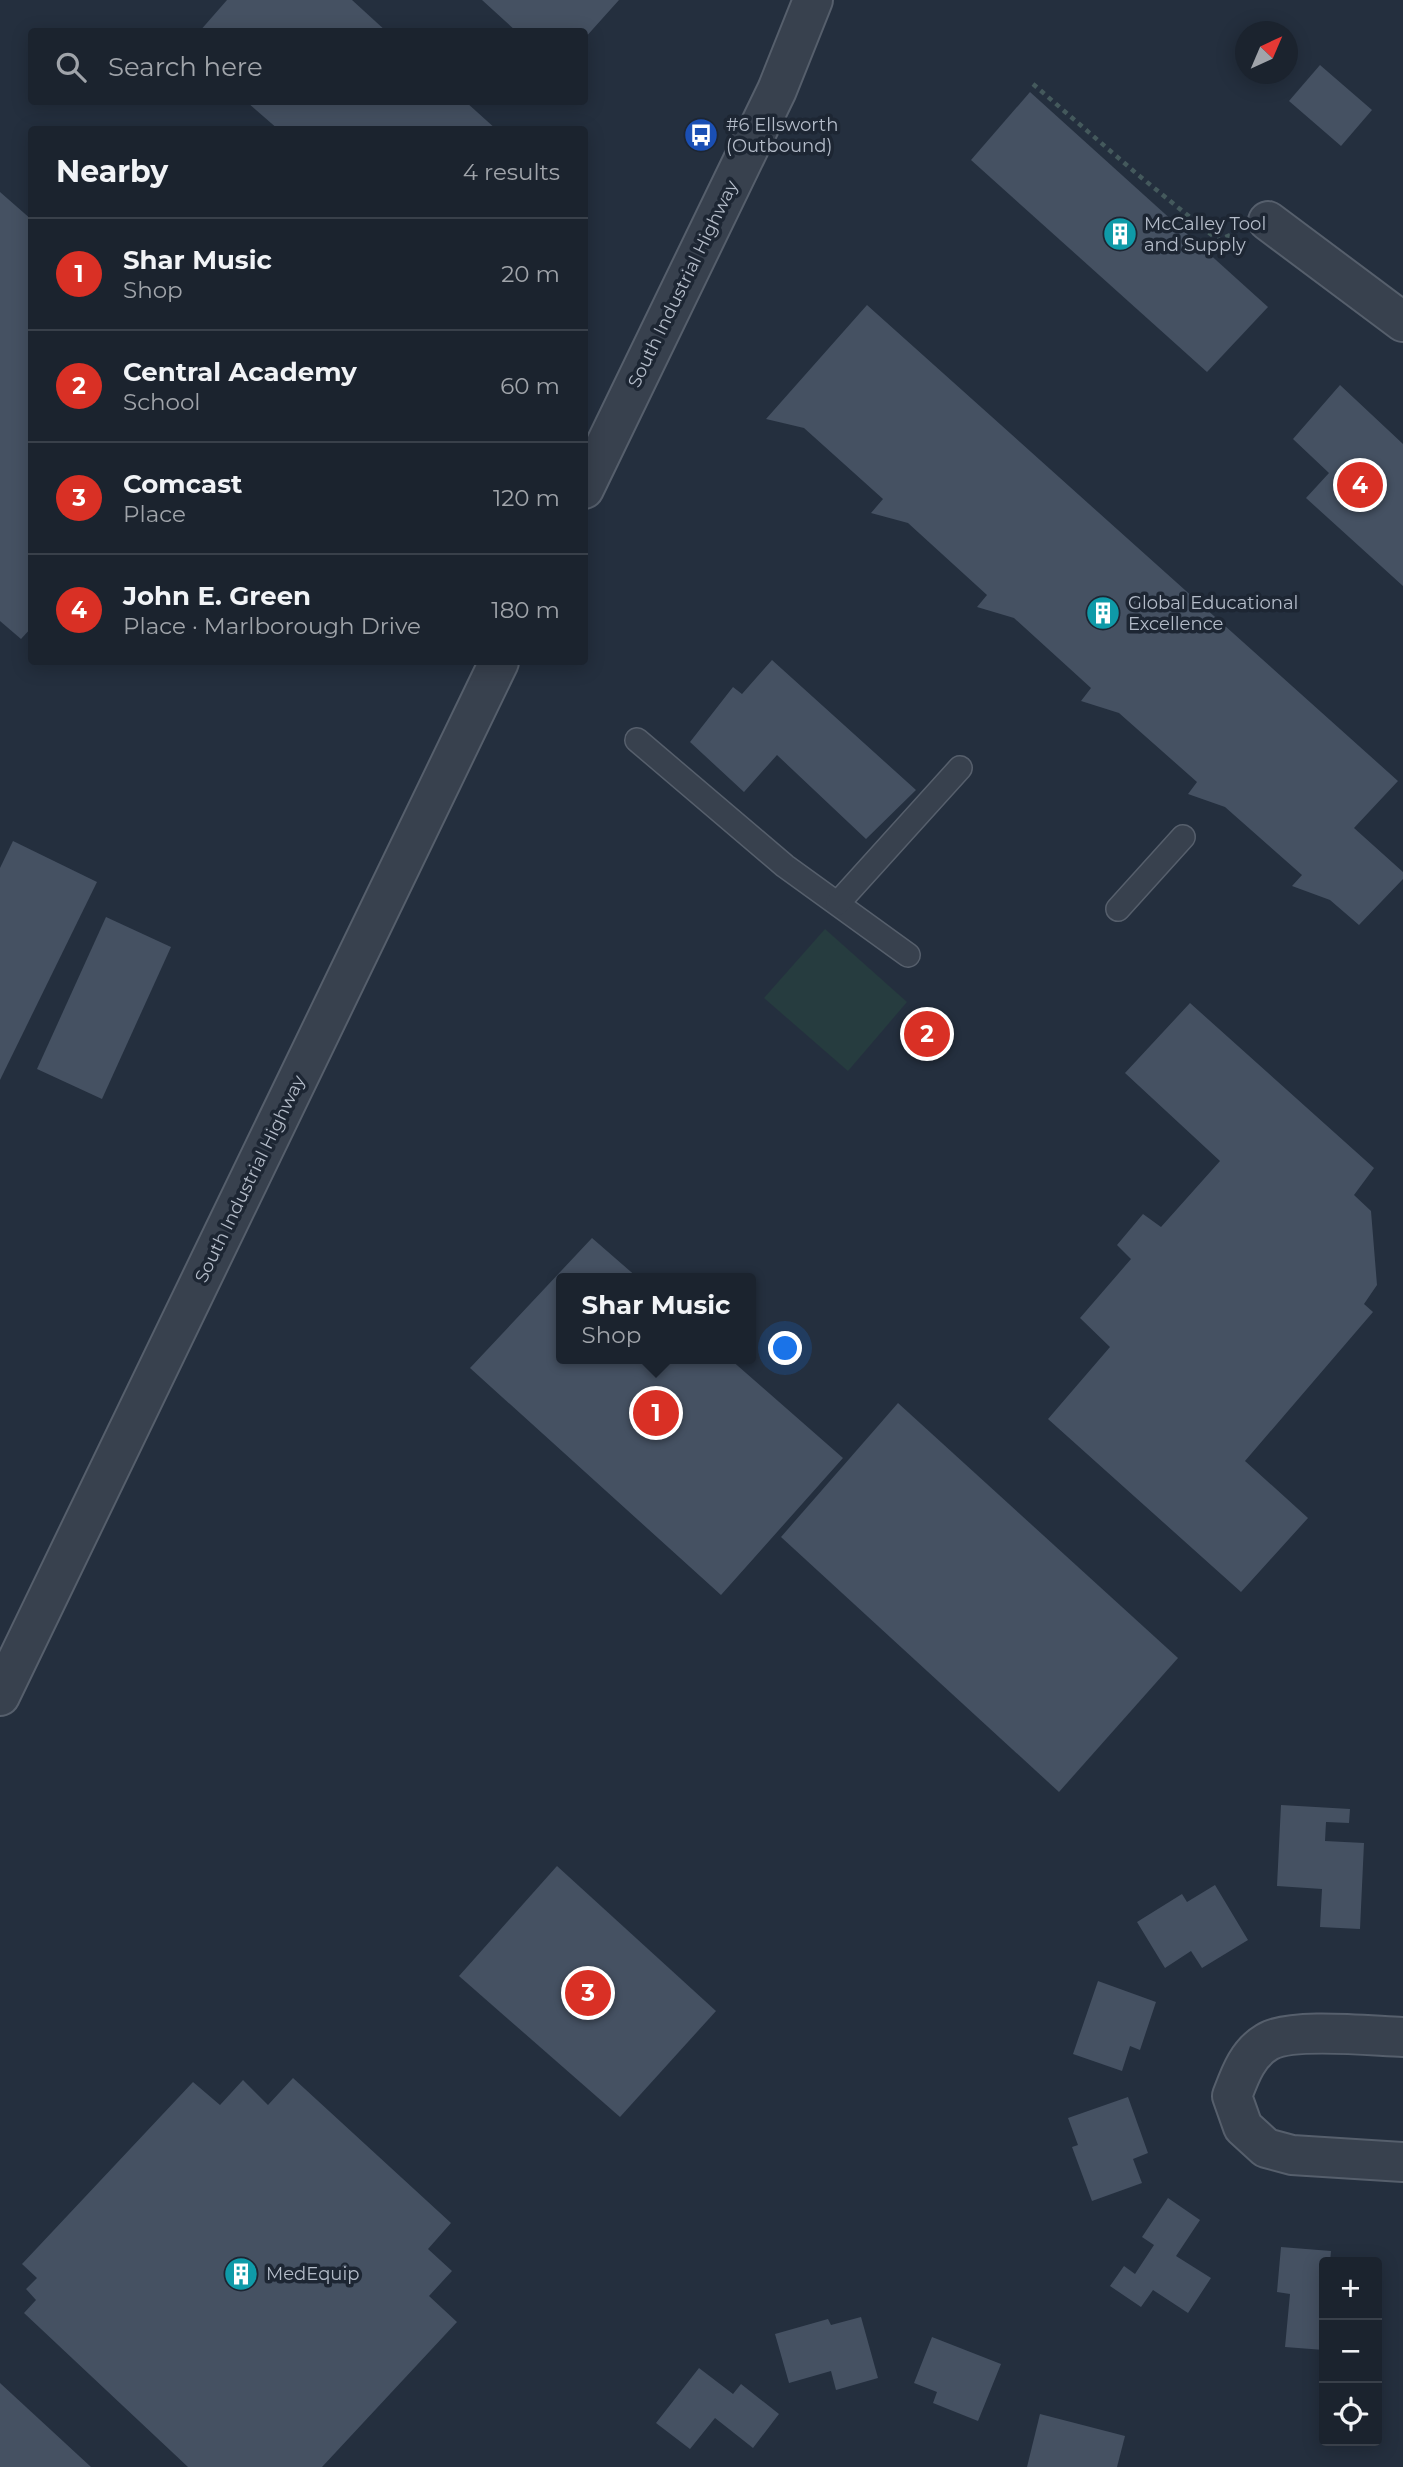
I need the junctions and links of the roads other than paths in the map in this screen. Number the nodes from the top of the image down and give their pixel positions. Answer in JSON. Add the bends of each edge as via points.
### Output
{"nodes":[{"id":1,"x":813,"y":0,"type":"edge"},
{"id":2,"x":1268,"y":221,"type":"road end"},
{"id":3,"x":1403,"y":321,"type":"edge"},
{"id":4,"x":588,"y":481,"type":"edge"},
{"id":5,"x":498,"y":665,"type":"edge"},
{"id":6,"x":636,"y":740,"type":"dead end"},
{"id":7,"x":960,"y":768,"type":"dead end"},
{"id":8,"x":1183,"y":837,"type":"dead end"},
{"id":9,"x":838,"y":903,"type":"junction"},
{"id":10,"x":1118,"y":909,"type":"dead end"},
{"id":11,"x":908,"y":955,"type":"dead end"},
{"id":12,"x":0,"y":1696,"type":"edge"},
{"id":13,"x":1403,"y":2037,"type":"edge"},
{"id":14,"x":1403,"y":2162,"type":"edge"}],
"edges":[{"from":1,"to":4,"type":"street","name":"South Industrial Highway","via":[[776,90]]},
{"from":2,"to":3,"type":"street"},
{"from":5,"to":12,"type":"street","name":"South Industrial Highway"},
{"from":6,"to":9,"type":"lane","via":[[785,866]]},
{"from":7,"to":9,"type":"lane"},
{"from":8,"to":10,"type":"lane"},
{"from":9,"to":11,"type":"lane"},
{"from":13,"to":14,"type":"street","via":[[1299,2034],[1268,2041],[1244,2064],[1232,2096],[1243,2127],[1266,2148],[1292,2155]]}]}
